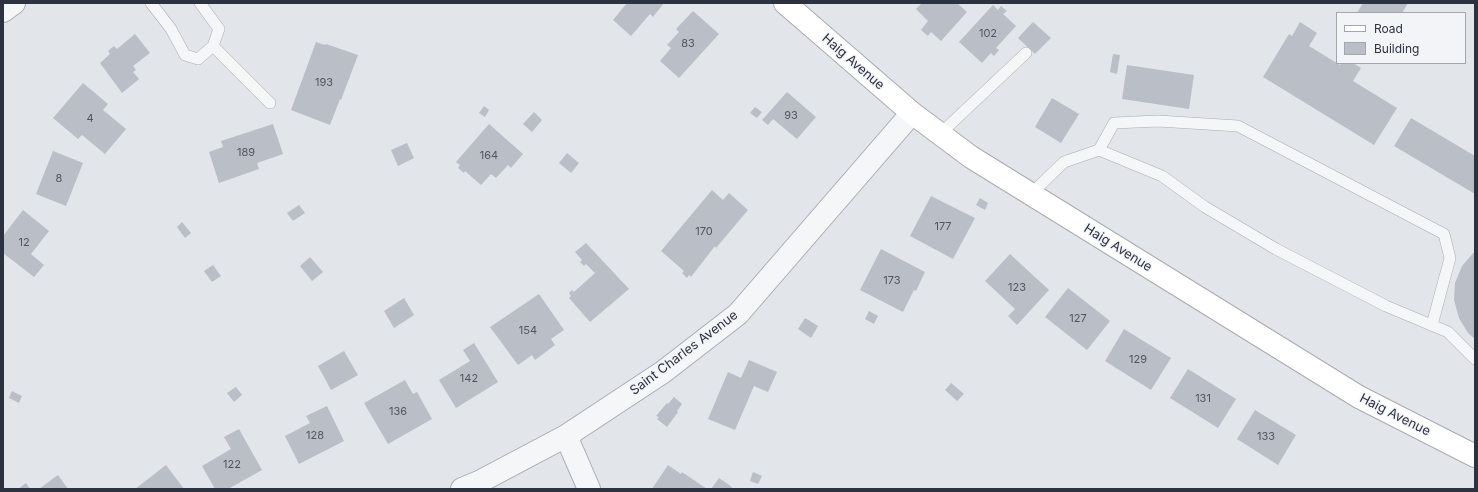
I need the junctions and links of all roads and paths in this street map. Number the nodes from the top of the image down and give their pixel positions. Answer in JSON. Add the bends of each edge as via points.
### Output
{"nodes":[{"id":1,"x":14,"y":3,"type":"edge"},
{"id":2,"x":151,"y":3,"type":"edge"},
{"id":3,"x":200,"y":3,"type":"edge"},
{"id":4,"x":785,"y":3,"type":"edge"},
{"id":5,"x":3,"y":10,"type":"edge"},
{"id":6,"x":214,"y":46,"type":"junction"},
{"id":7,"x":1026,"y":53,"type":"dead end"},
{"id":8,"x":270,"y":103,"type":"dead end"},
{"id":9,"x":912,"y":113,"type":"junction"},
{"id":10,"x":940,"y":134,"type":"junction"},
{"id":11,"x":1099,"y":150,"type":"junction"},
{"id":12,"x":1031,"y":194,"type":"junction"},
{"id":13,"x":1432,"y":325,"type":"junction"},
{"id":14,"x":1475,"y":359,"type":"edge"},
{"id":15,"x":566,"y":436,"type":"junction"},
{"id":16,"x":1475,"y":456,"type":"edge"},
{"id":17,"x":462,"y":489,"type":"edge"},
{"id":18,"x":589,"y":489,"type":"edge"}],
"edges":[{"from":1,"to":5,"type":"street"},
{"from":2,"to":6,"type":"lane","via":[[185,54],[198,59]]},
{"from":3,"to":6,"type":"lane","via":[[219,29]]},
{"from":4,"to":9,"type":"street","name":"Haig Avenue"},
{"from":6,"to":8,"type":"lane"},
{"from":7,"to":10,"type":"lane"},
{"from":9,"to":10,"type":"street","name":"Haig Avenue"},
{"from":9,"to":15,"type":"street","name":"Saint Charles Avenue","via":[[738,314],[663,372]]},
{"from":10,"to":12,"type":"street","name":"Haig Avenue","via":[[971,157]]},
{"from":11,"to":12,"type":"lane","via":[[1064,162]]},
{"from":11,"to":13,"type":"lane","via":[[1162,176],[1205,207],[1276,249],[1386,306]]},
{"from":11,"to":13,"type":"lane","via":[[1114,123],[1158,121],[1238,126],[1444,234],[1450,258]]},
{"from":12,"to":16,"type":"street","name":"Haig Avenue","via":[[1359,397]]},
{"from":13,"to":14,"type":"lane","via":[[1448,332]]},
{"from":15,"to":17,"type":"street","name":"Saint Charles Avenue"},
{"from":15,"to":18,"type":"street"}]}
